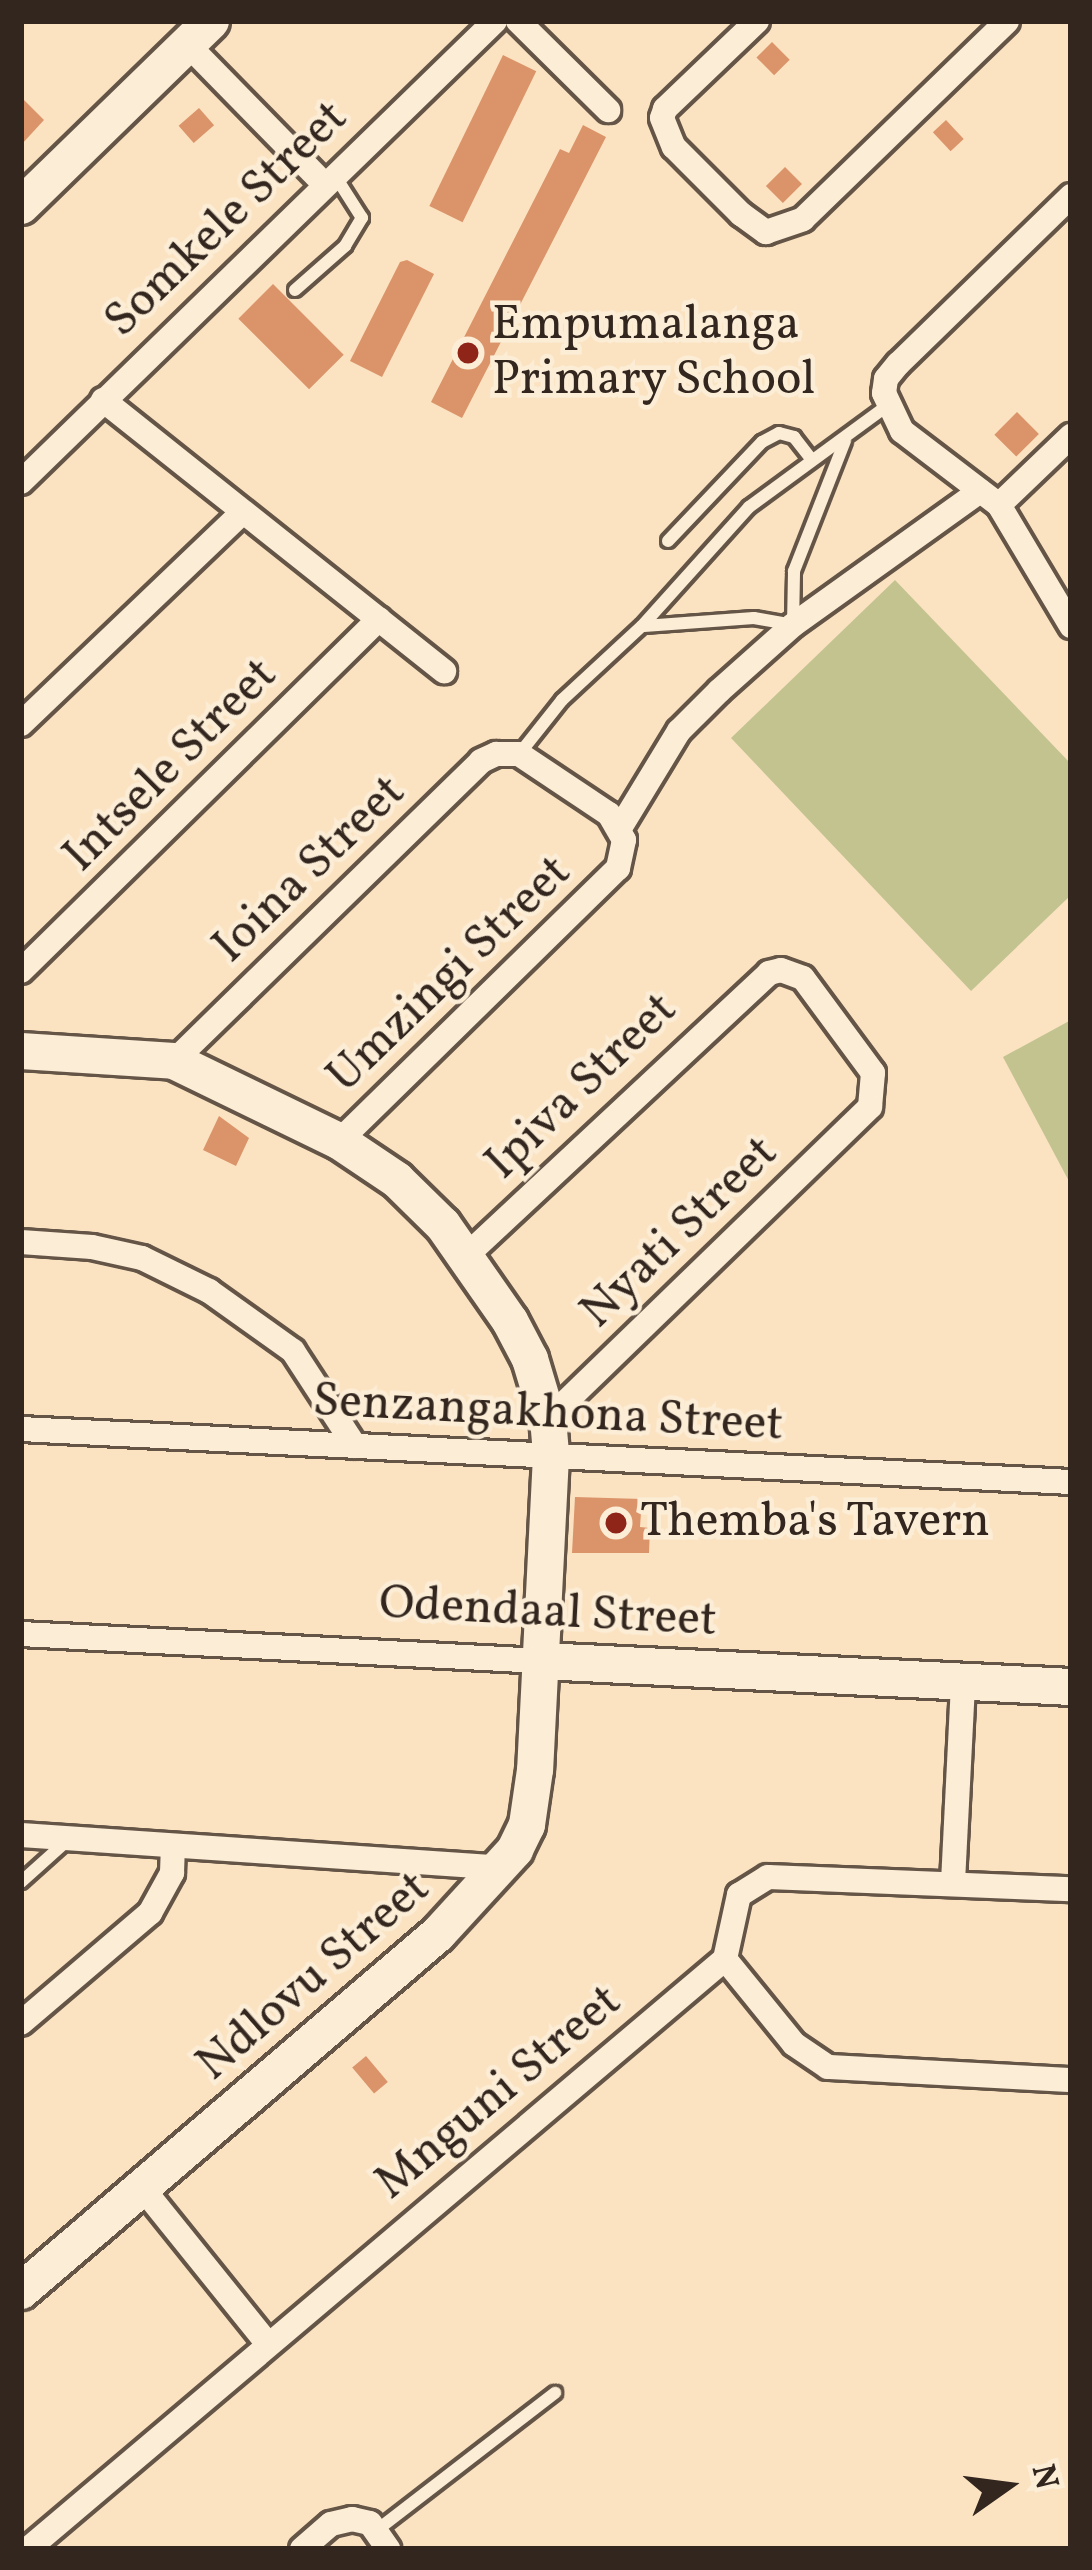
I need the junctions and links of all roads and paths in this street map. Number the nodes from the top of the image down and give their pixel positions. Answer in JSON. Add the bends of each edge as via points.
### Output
{"nodes":[{"id":1,"x":495,"y":21,"type":"edge"},
{"id":2,"x":518,"y":21,"type":"edge"},
{"id":3,"x":758,"y":21,"type":"edge"},
{"id":4,"x":1007,"y":21,"type":"edge"},
{"id":5,"x":199,"y":32,"type":"edge"},
{"id":6,"x":608,"y":110,"type":"dead end"},
{"id":7,"x":328,"y":178,"type":"junction"},
{"id":8,"x":1071,"y":196,"type":"edge"},
{"id":9,"x":21,"y":206,"type":"edge"},
{"id":10,"x":295,"y":290,"type":"dead end"},
{"id":11,"x":103,"y":400,"type":"junction"},
{"id":12,"x":887,"y":406,"type":"junction"},
{"id":13,"x":845,"y":441,"type":"junction"},
{"id":14,"x":1069,"y":444,"type":"edge"},
{"id":15,"x":812,"y":460,"type":"junction"},
{"id":16,"x":21,"y":482,"type":"edge"},
{"id":17,"x":990,"y":498,"type":"junction"},
{"id":18,"x":240,"y":514,"type":"junction"},
{"id":19,"x":668,"y":542,"type":"dead end"},
{"id":20,"x":379,"y":620,"type":"junction"},
{"id":21,"x":793,"y":625,"type":"junction"},
{"id":22,"x":642,"y":626,"type":"junction"},
{"id":23,"x":1071,"y":626,"type":"edge"},
{"id":24,"x":444,"y":671,"type":"dead end"},
{"id":25,"x":21,"y":724,"type":"edge"},
{"id":26,"x":515,"y":753,"type":"junction"},
{"id":27,"x":620,"y":828,"type":"junction"},
{"id":28,"x":21,"y":971,"type":"edge"},
{"id":29,"x":21,"y":1051,"type":"edge"},
{"id":30,"x":174,"y":1061,"type":"junction"},
{"id":31,"x":870,"y":1107,"type":"joint"},
{"id":32,"x":339,"y":1141,"type":"junction"},
{"id":33,"x":21,"y":1242,"type":"edge"},
{"id":34,"x":467,"y":1255,"type":"junction"},
{"id":35,"x":548,"y":1419,"type":"junction"},
{"id":36,"x":21,"y":1429,"type":"edge"},
{"id":37,"x":355,"y":1446,"type":"junction"},
{"id":38,"x":551,"y":1456,"type":"junction"},
{"id":39,"x":1071,"y":1482,"type":"edge"},
{"id":40,"x":21,"y":1634,"type":"edge"},
{"id":41,"x":542,"y":1661,"type":"junction"},
{"id":42,"x":963,"y":1682,"type":"junction"},
{"id":43,"x":1071,"y":1687,"type":"edge"},
{"id":44,"x":21,"y":1835,"type":"edge"},
{"id":45,"x":70,"y":1838,"type":"junction"},
{"id":46,"x":173,"y":1846,"type":"junction"},
{"id":47,"x":502,"y":1868,"type":"junction"},
{"id":48,"x":21,"y":1882,"type":"edge"},
{"id":49,"x":953,"y":1882,"type":"junction"},
{"id":50,"x":1071,"y":1889,"type":"edge"},
{"id":51,"x":725,"y":1959,"type":"junction"},
{"id":52,"x":21,"y":2024,"type":"edge"},
{"id":53,"x":1071,"y":2080,"type":"edge"},
{"id":54,"x":144,"y":2190,"type":"junction"},
{"id":55,"x":21,"y":2291,"type":"edge"},
{"id":56,"x":268,"y":2344,"type":"junction"},
{"id":57,"x":555,"y":2393,"type":"dead end"},
{"id":58,"x":383,"y":2540,"type":"edge"},
{"id":59,"x":28,"y":2549,"type":"edge"},
{"id":60,"x":302,"y":2549,"type":"edge"}],
"edges":[{"from":1,"to":7,"type":"street","name":"Somkele Street"},
{"from":2,"to":6,"type":"street"},
{"from":3,"to":4,"type":"street","via":[[665,109],[665,134],[766,232],[802,219]]},
{"from":5,"to":7,"type":"street"},
{"from":5,"to":9,"type":"street"},
{"from":7,"to":10,"type":"lane","via":[[362,218],[345,246]]},
{"from":7,"to":11,"type":"street","name":"Somkele Street"},
{"from":8,"to":12,"type":"street","via":[[898,364],[886,379]]},
{"from":11,"to":16,"type":"street","name":"Somkele Street"},
{"from":11,"to":18,"type":"street"},
{"from":12,"to":13,"type":"lane"},
{"from":12,"to":17,"type":"street","via":[[902,430]]},
{"from":13,"to":15,"type":"lane"},
{"from":13,"to":21,"type":"lane","via":[[794,572]]},
{"from":14,"to":17,"type":"street"},
{"from":15,"to":19,"type":"lane","via":[[794,437],[763,442]]},
{"from":15,"to":22,"type":"lane","via":[[749,508]]},
{"from":17,"to":21,"type":"street"},
{"from":17,"to":23,"type":"street"},
{"from":18,"to":20,"type":"street"},
{"from":18,"to":25,"type":"street"},
{"from":20,"to":24,"type":"street"},
{"from":20,"to":28,"type":"street","name":"Intsele Street"},
{"from":21,"to":22,"type":"lane","via":[[754,618]]},
{"from":21,"to":27,"type":"street","via":[[680,731]]},
{"from":22,"to":26,"type":"lane"},
{"from":26,"to":27,"type":"street"},
{"from":26,"to":30,"type":"street","name":"Ioina Street","via":[[482,761]]},
{"from":27,"to":32,"type":"street","name":"Umzingi Street","via":[[625,855],[618,868]]},
{"from":29,"to":30,"type":"street","name":"Ndlovu Street"},
{"from":30,"to":32,"type":"street","name":"Ndlovu Street"},
{"from":31,"to":34,"type":"street","name":"Ipiva Street","via":[[873,1073],[803,978],[781,970],[756,980]]},
{"from":31,"to":35,"type":"street","name":"Nyati Street"},
{"from":32,"to":34,"type":"street","name":"Ndlovu Street","via":[[397,1180]]},
{"from":33,"to":37,"type":"street","via":[[142,1258],[209,1291],[293,1351]]},
{"from":34,"to":35,"type":"street","name":"Ndlovu Street","via":[[530,1359]]},
{"from":35,"to":38,"type":"street","name":"Ndlovu Street"},
{"from":36,"to":37,"type":"street","name":"Senzangakhona Street"},
{"from":37,"to":38,"type":"street","name":"Senzangakhona Street"},
{"from":38,"to":39,"type":"street","name":"Senzangakhona Street"},
{"from":38,"to":41,"type":"street","name":"Ndlovu Street"},
{"from":40,"to":41,"type":"street","name":"Odendaal Street"},
{"from":41,"to":42,"type":"street","name":"Odendaal Street"},
{"from":41,"to":47,"type":"street","name":"Ndlovu Street","via":[[532,1805]]},
{"from":42,"to":43,"type":"street","name":"Odendaal Street"},
{"from":42,"to":49,"type":"street"},
{"from":44,"to":45,"type":"street"},
{"from":45,"to":46,"type":"street"},
{"from":45,"to":48,"type":"lane"},
{"from":46,"to":47,"type":"street"},
{"from":46,"to":52,"type":"street","via":[[172,1873],[151,1913]]},
{"from":47,"to":54,"type":"street","name":"Ndlovu Street","via":[[438,1934]]},
{"from":49,"to":50,"type":"street"},
{"from":49,"to":51,"type":"street","via":[[756,1879],[734,1908]]},
{"from":51,"to":53,"type":"street","via":[[794,2044],[828,2067]]},
{"from":51,"to":56,"type":"street","name":"Mnguni Street"},
{"from":54,"to":55,"type":"street","name":"Ndlovu Street"},
{"from":54,"to":56,"type":"street"},
{"from":56,"to":59,"type":"street","name":"Mnguni Street"},
{"from":57,"to":58,"type":"lane"},
{"from":58,"to":60,"type":"street","via":[[362,2520],[344,2520]]}]}
